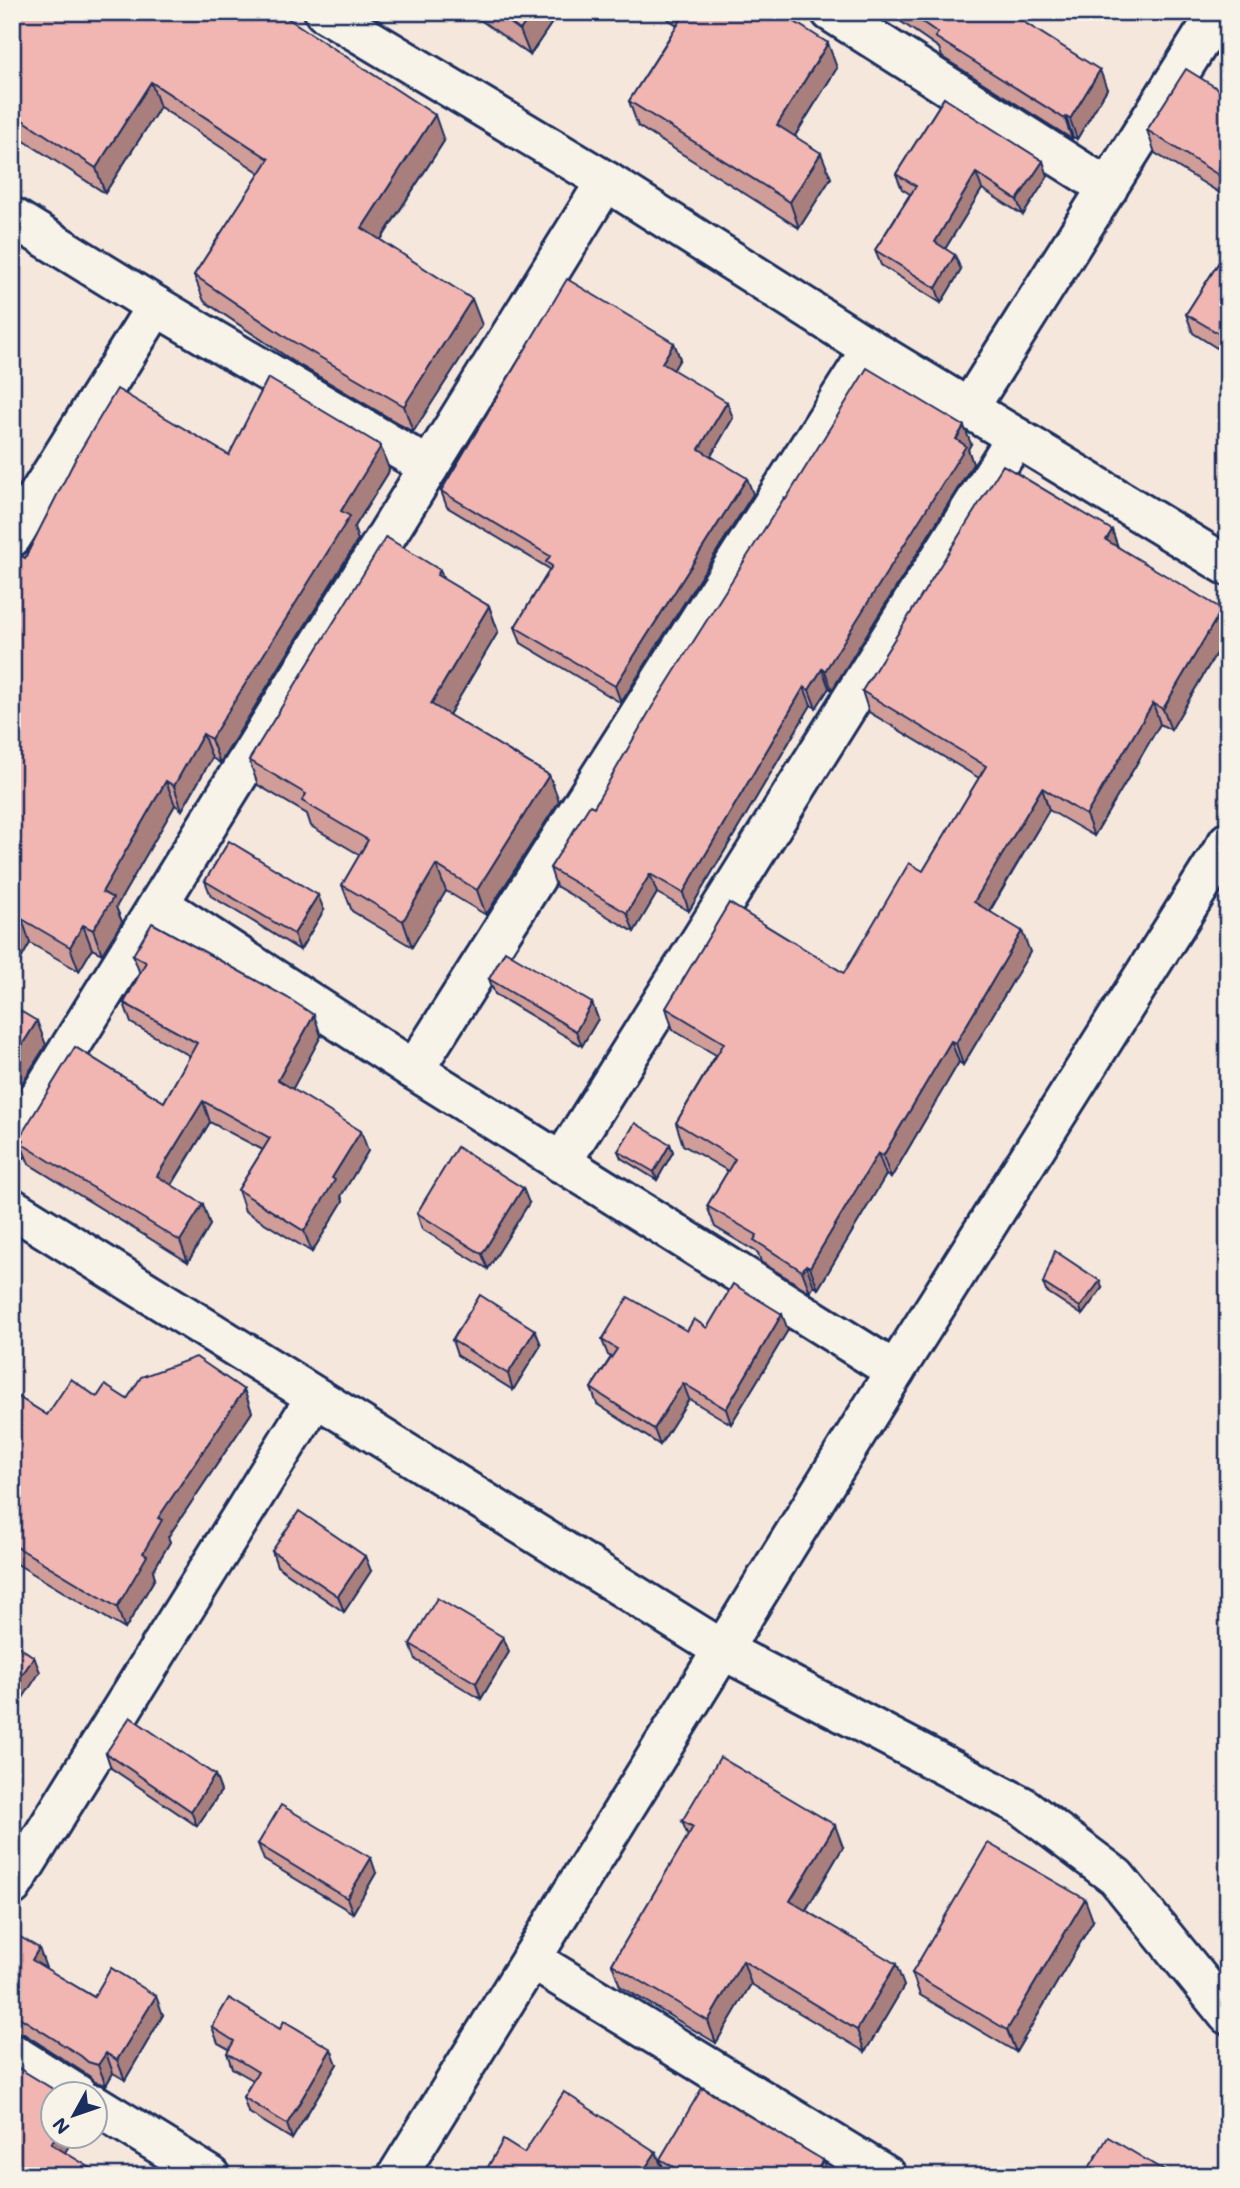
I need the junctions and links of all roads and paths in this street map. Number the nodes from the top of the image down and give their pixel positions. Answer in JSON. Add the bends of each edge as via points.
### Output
{"nodes":[{"id":1,"x":831,"y":12,"type":"edge"},
{"id":2,"x":1218,"y":12,"type":"edge"},
{"id":3,"x":349,"y":19,"type":"edge"},
{"id":4,"x":606,"y":181,"type":"junction"},
{"id":5,"x":1108,"y":188,"type":"junction"},
{"id":6,"x":12,"y":217,"type":"edge"},
{"id":7,"x":156,"y":306,"type":"junction"},
{"id":8,"x":871,"y":349,"type":"junction"},
{"id":9,"x":969,"y":408,"type":"junction"},
{"id":10,"x":1016,"y":437,"type":"junction"},
{"id":11,"x":429,"y":467,"type":"junction"},
{"id":12,"x":12,"y":537,"type":"edge"},
{"id":13,"x":1228,"y":566,"type":"edge"},
{"id":14,"x":1228,"y":842,"type":"edge"},
{"id":15,"x":159,"y":904,"type":"junction"},
{"id":16,"x":414,"y":1070,"type":"junction"},
{"id":17,"x":12,"y":1141,"type":"edge"},
{"id":18,"x":561,"y":1163,"type":"junction"},
{"id":19,"x":12,"y":1208,"type":"edge"},
{"id":20,"x":895,"y":1371,"type":"junction"},
{"id":21,"x":315,"y":1398,"type":"junction"},
{"id":22,"x":723,"y":1650,"type":"junction"},
{"id":23,"x":12,"y":1886,"type":"edge"},
{"id":24,"x":531,"y":1959,"type":"junction"},
{"id":25,"x":1228,"y":2015,"type":"edge"},
{"id":26,"x":12,"y":2053,"type":"edge"},
{"id":27,"x":55,"y":2080,"type":"edge"},
{"id":28,"x":108,"y":2113,"type":"edge"},
{"id":29,"x":211,"y":2176,"type":"edge"},
{"id":30,"x":397,"y":2176,"type":"edge"},
{"id":31,"x":886,"y":2176,"type":"edge"}],
"edges":[{"from":1,"to":5,"type":"street"},
{"from":2,"to":5,"type":"street"},
{"from":3,"to":4,"type":"street"},
{"from":4,"to":8,"type":"street"},
{"from":4,"to":11,"type":"street"},
{"from":5,"to":9,"type":"street"},
{"from":6,"to":7,"type":"street"},
{"from":7,"to":11,"type":"street"},
{"from":7,"to":12,"type":"street"},
{"from":8,"to":9,"type":"street"},
{"from":8,"to":16,"type":"street"},
{"from":9,"to":10,"type":"street"},
{"from":10,"to":13,"type":"street"},
{"from":10,"to":18,"type":"street"},
{"from":11,"to":15,"type":"street"},
{"from":14,"to":20,"type":"street"},
{"from":15,"to":16,"type":"street"},
{"from":15,"to":17,"type":"street"},
{"from":16,"to":18,"type":"street"},
{"from":18,"to":20,"type":"street"},
{"from":19,"to":21,"type":"street"},
{"from":20,"to":22,"type":"street"},
{"from":21,"to":22,"type":"street"},
{"from":21,"to":23,"type":"street"},
{"from":22,"to":24,"type":"street"},
{"from":22,"to":25,"type":"street","via":[[1022,1806],[1116,1877]]},
{"from":24,"to":30,"type":"street"},
{"from":24,"to":31,"type":"street"},
{"from":26,"to":27,"type":"street"},
{"from":28,"to":29,"type":"street"}]}
